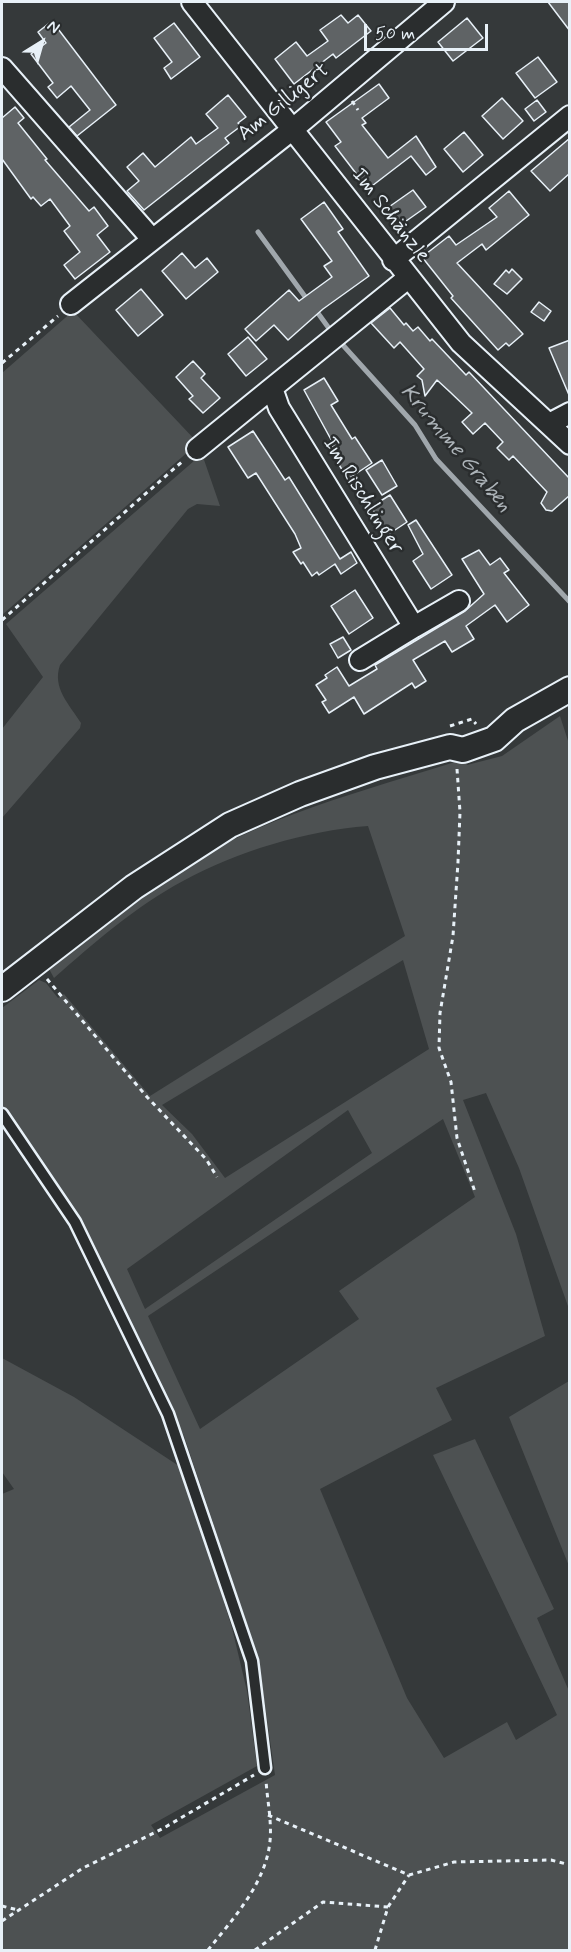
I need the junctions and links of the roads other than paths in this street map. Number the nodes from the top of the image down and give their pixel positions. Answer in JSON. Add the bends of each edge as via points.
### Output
{"nodes":[{"id":1,"x":192,"y":2,"type":"edge"},
{"id":2,"x":444,"y":2,"type":"edge"},
{"id":3,"x":2,"y":68,"type":"edge"},
{"id":4,"x":570,"y":116,"type":"edge"},
{"id":5,"x":293,"y":129,"type":"junction"},
{"id":6,"x":151,"y":238,"type":"junction"},
{"id":7,"x":393,"y":261,"type":"junction"},
{"id":8,"x":408,"y":278,"type":"junction"},
{"id":9,"x":71,"y":304,"type":"road end"},
{"id":10,"x":272,"y":388,"type":"junction"},
{"id":11,"x":570,"y":413,"type":"edge"},
{"id":12,"x":549,"y":424,"type":"junction"},
{"id":13,"x":570,"y":444,"type":"edge"},
{"id":14,"x":197,"y":449,"type":"road end"},
{"id":15,"x":459,"y":601,"type":"dead end"},
{"id":16,"x":414,"y":627,"type":"junction"},
{"id":17,"x":360,"y":660,"type":"dead end"},
{"id":18,"x":570,"y":689,"type":"edge"},
{"id":19,"x":2,"y":989,"type":"edge"},
{"id":20,"x":2,"y":1114,"type":"edge"},
{"id":21,"x":265,"y":1768,"type":"road end"}],
"edges":[{"from":1,"to":5,"type":"street","name":"Im Schänzle"},
{"from":2,"to":5,"type":"street","name":"Am Gilligert"},
{"from":3,"to":6,"type":"street"},
{"from":4,"to":7,"type":"street"},
{"from":5,"to":6,"type":"street","name":"Am Gilligert"},
{"from":5,"to":7,"type":"street","name":"Im Schänzle"},
{"from":6,"to":9,"type":"street","name":"Am Gilligert"},
{"from":7,"to":8,"type":"street","name":"Im Schänzle"},
{"from":8,"to":10,"type":"street"},
{"from":8,"to":12,"type":"street","name":"Im Schänzle","via":[[460,343]]},
{"from":10,"to":14,"type":"street"},
{"from":10,"to":16,"type":"street","name":"Im Rischlinger","via":[[279,408]]},
{"from":11,"to":12,"type":"street"},
{"from":12,"to":13,"type":"street","name":"Im Schänzle"},
{"from":15,"to":16,"type":"street"},
{"from":16,"to":17,"type":"street"},
{"from":18,"to":19,"type":"street","via":[[515,720],[479,727],[450,747],[366,770],[230,825],[134,888]]},
{"from":20,"to":21,"type":"lane","via":[[75,1222],[168,1414],[252,1661]]}]}
